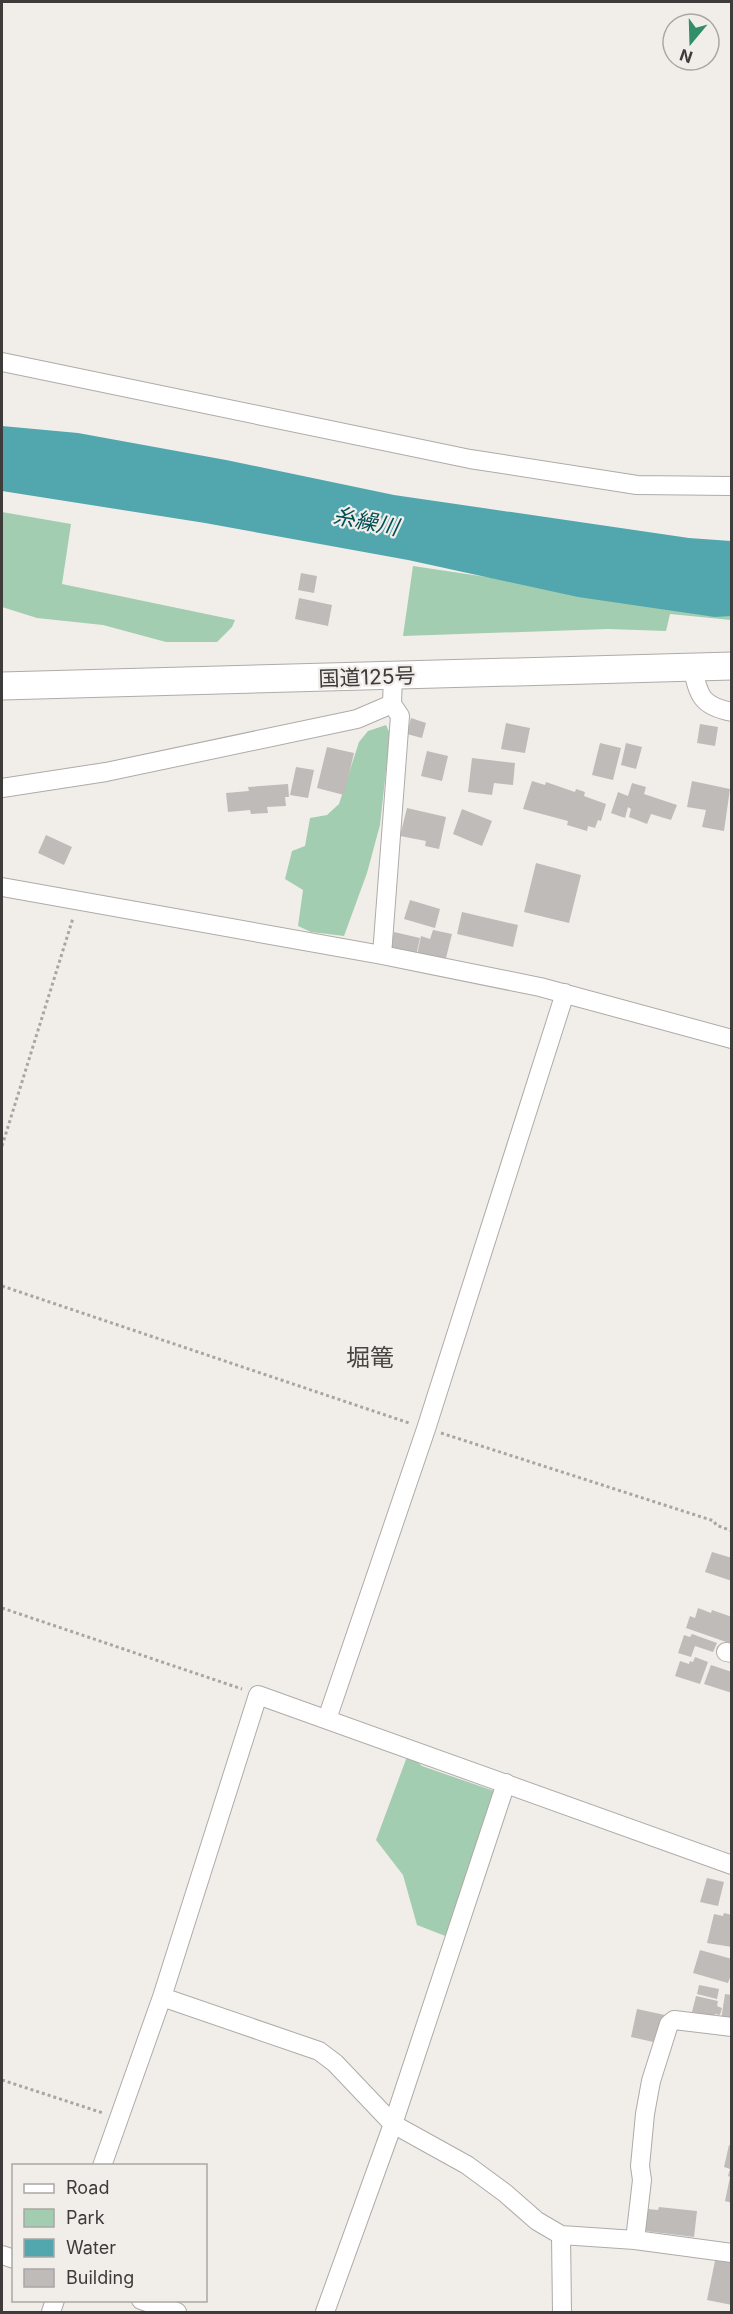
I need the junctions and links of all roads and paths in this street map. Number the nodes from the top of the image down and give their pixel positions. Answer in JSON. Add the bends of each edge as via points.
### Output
{"nodes":[{"id":1,"x":2,"y":362,"type":"edge"},
{"id":2,"x":732,"y":486,"type":"edge"},
{"id":3,"x":732,"y":666,"type":"edge"},
{"id":4,"x":692,"y":667,"type":"junction"},
{"id":5,"x":393,"y":676,"type":"junction"},
{"id":6,"x":2,"y":686,"type":"edge"},
{"id":7,"x":392,"y":704,"type":"junction"},
{"id":8,"x":732,"y":712,"type":"edge"},
{"id":9,"x":2,"y":788,"type":"edge"},
{"id":10,"x":2,"y":887,"type":"edge"},
{"id":11,"x":78,"y":901,"type":"junction"},
{"id":12,"x":382,"y":955,"type":"junction"},
{"id":13,"x":565,"y":993,"type":"junction"},
{"id":14,"x":732,"y":1039,"type":"edge"},
{"id":15,"x":2,"y":1146,"type":"edge"},
{"id":16,"x":2,"y":1286,"type":"edge"},
{"id":17,"x":426,"y":1429,"type":"junction"},
{"id":18,"x":732,"y":1531,"type":"edge"},
{"id":19,"x":2,"y":1608,"type":"edge"},
{"id":20,"x":258,"y":1695,"type":"junction"},
{"id":21,"x":327,"y":1719,"type":"junction"},
{"id":22,"x":506,"y":1783,"type":"junction"},
{"id":23,"x":732,"y":1865,"type":"edge"},
{"id":24,"x":162,"y":1997,"type":"junction"},
{"id":25,"x":732,"y":2027,"type":"edge"},
{"id":26,"x":2,"y":2080,"type":"edge"},
{"id":27,"x":119,"y":2118,"type":"junction"},
{"id":28,"x":393,"y":2124,"type":"junction"},
{"id":29,"x":103,"y":2164,"type":"edge"},
{"id":30,"x":561,"y":2235,"type":"junction"},
{"id":31,"x":635,"y":2240,"type":"junction"},
{"id":32,"x":732,"y":2253,"type":"edge"},
{"id":33,"x":144,"y":2302,"type":"edge"},
{"id":34,"x":177,"y":2313,"type":"edge"},
{"id":35,"x":326,"y":2313,"type":"edge"},
{"id":36,"x":561,"y":2313,"type":"edge"}],
"edges":[{"from":1,"to":2,"type":"street","via":[[470,459],[637,485]]},
{"from":3,"to":4,"type":"highway","name":"国道125号"},
{"from":4,"to":5,"type":"highway","name":"国道125号"},
{"from":4,"to":8,"type":"street","via":[[697,690],[705,702]]},
{"from":5,"to":6,"type":"highway","name":"国道125号"},
{"from":5,"to":7,"type":"street"},
{"from":7,"to":9,"type":"street","via":[[335,723],[106,772]]},
{"from":7,"to":12,"type":"street","via":[[400,716]]},
{"from":10,"to":11,"type":"street"},
{"from":11,"to":12,"type":"street"},
{"from":11,"to":15,"type":"path"},
{"from":12,"to":13,"type":"street"},
{"from":13,"to":14,"type":"street"},
{"from":13,"to":17,"type":"street"},
{"from":16,"to":17,"type":"path"},
{"from":17,"to":18,"type":"path","via":[[714,1521]]},
{"from":17,"to":21,"type":"street"},
{"from":19,"to":20,"type":"path"},
{"from":20,"to":21,"type":"street"},
{"from":20,"to":24,"type":"street"},
{"from":21,"to":22,"type":"street"},
{"from":22,"to":23,"type":"street"},
{"from":22,"to":28,"type":"street"},
{"from":24,"to":27,"type":"street"},
{"from":24,"to":28,"type":"street","via":[[319,2051]]},
{"from":25,"to":31,"type":"street","via":[[674,2020],[669,2024],[645,2114]]},
{"from":26,"to":27,"type":"path"},
{"from":27,"to":29,"type":"street"},
{"from":28,"to":30,"type":"street","via":[[467,2165],[537,2221]]},
{"from":28,"to":35,"type":"street"},
{"from":30,"to":31,"type":"street"},
{"from":30,"to":36,"type":"street"},
{"from":31,"to":32,"type":"street"},
{"from":33,"to":34,"type":"street"}]}
